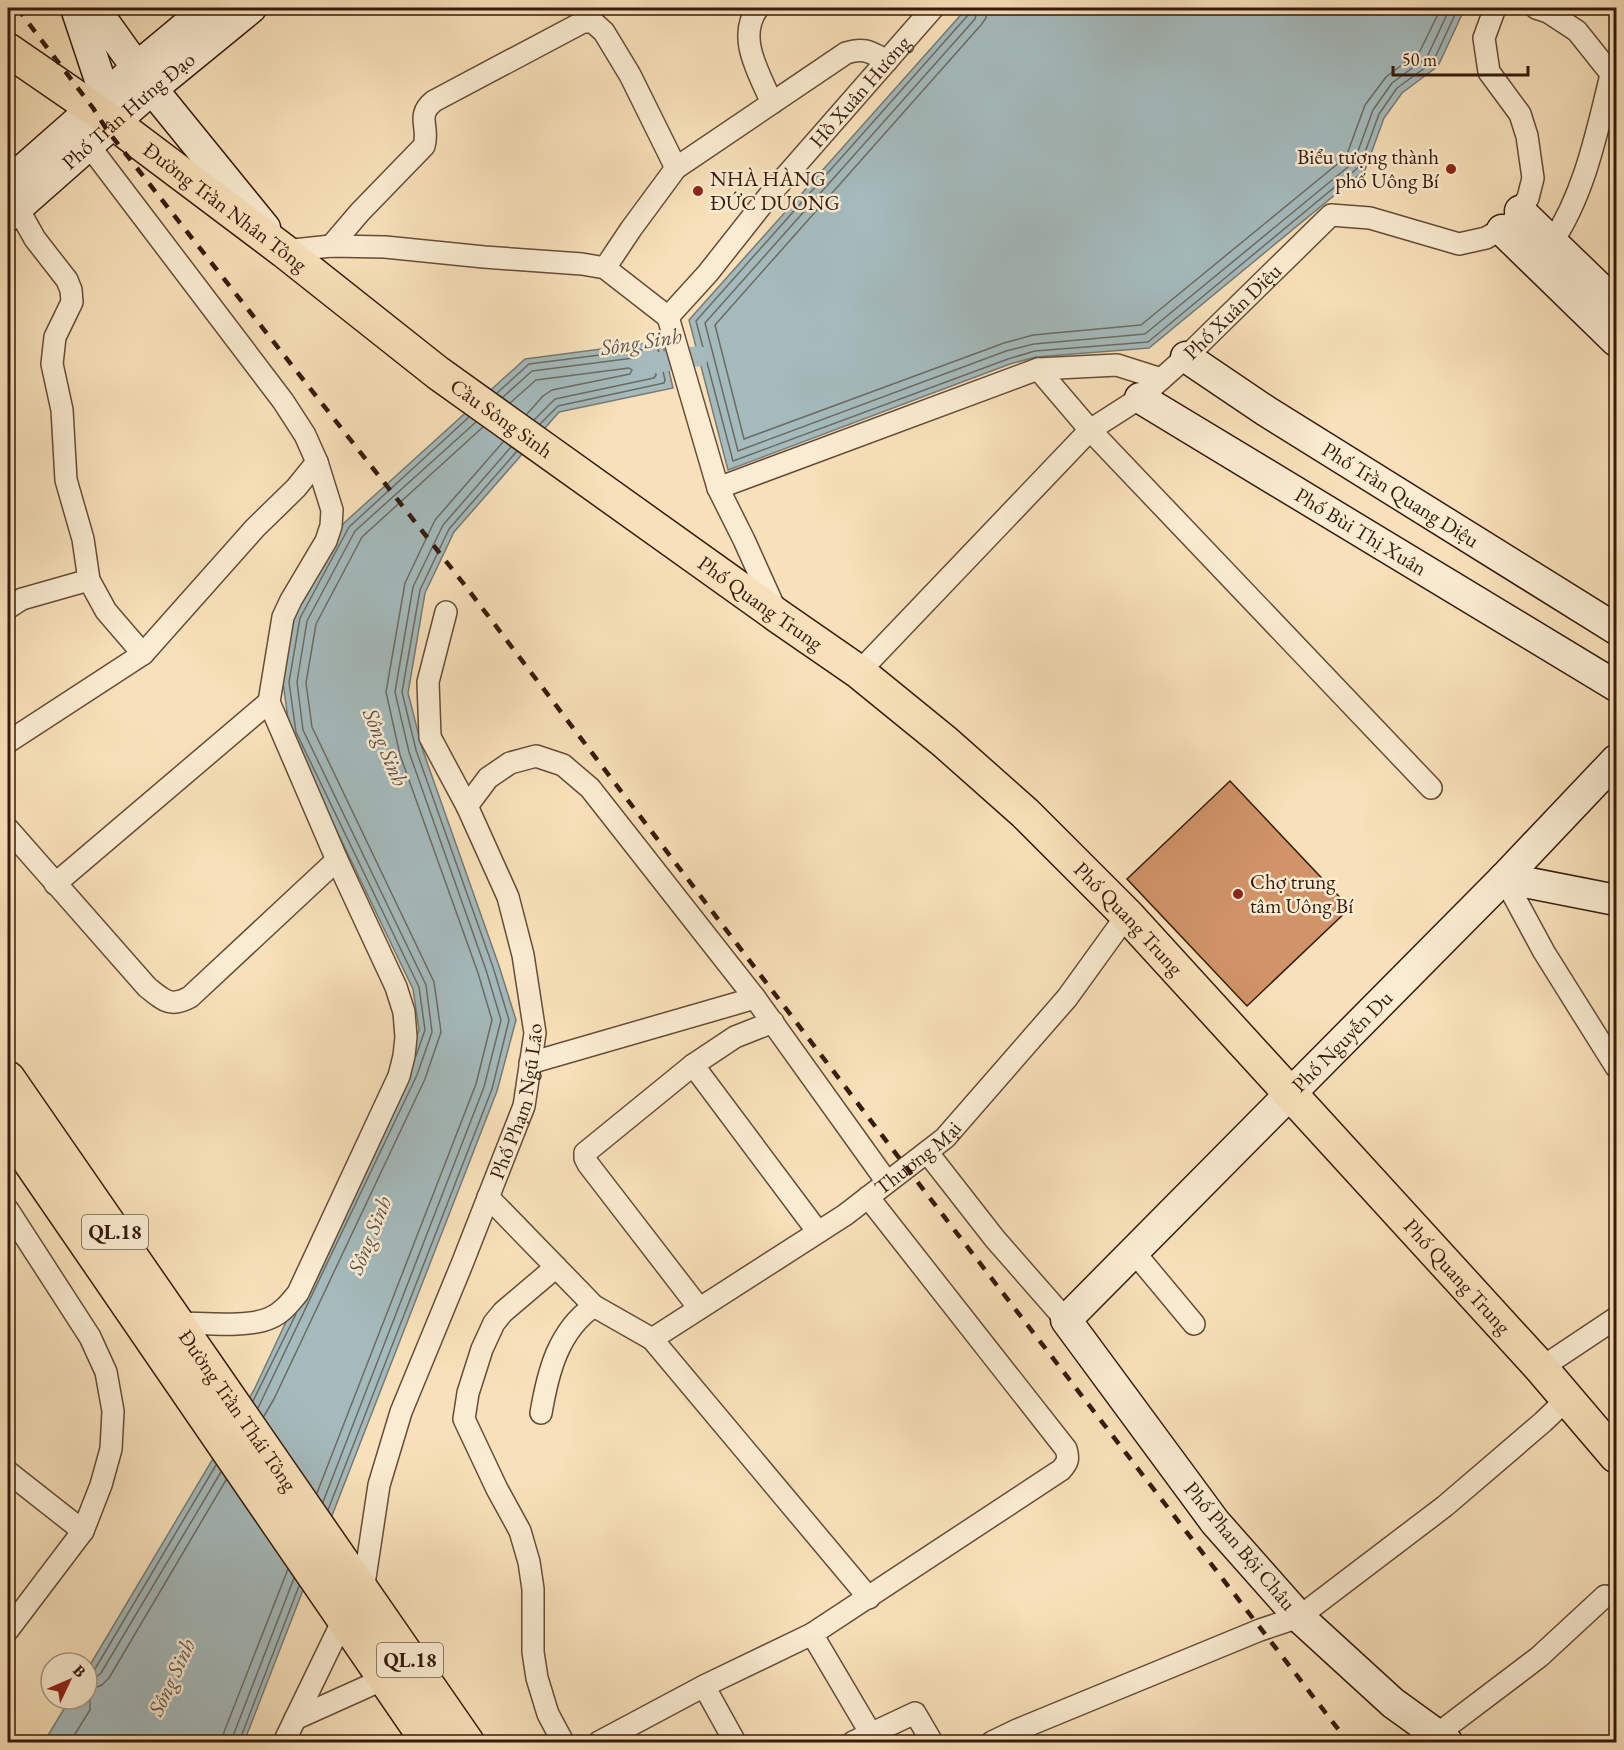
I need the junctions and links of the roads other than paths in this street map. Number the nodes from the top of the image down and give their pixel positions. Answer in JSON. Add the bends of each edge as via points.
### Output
{"nodes":[{"id":1,"x":76,"y":8,"type":"edge"},
{"id":2,"x":94,"y":8,"type":"edge"},
{"id":3,"x":208,"y":8,"type":"edge"},
{"id":4,"x":251,"y":8,"type":"edge"},
{"id":5,"x":758,"y":8,"type":"edge"},
{"id":6,"x":933,"y":8,"type":"edge"},
{"id":7,"x":1495,"y":8,"type":"edge"},
{"id":8,"x":1536,"y":8,"type":"edge"},
{"id":9,"x":8,"y":50,"type":"edge"},
{"id":10,"x":886,"y":62,"type":"junction"},
{"id":11,"x":1614,"y":77,"type":"edge"},
{"id":12,"x":144,"y":78,"type":"junction"},
{"id":13,"x":772,"y":103,"type":"junction"},
{"id":14,"x":95,"y":119,"type":"junction"},
{"id":15,"x":676,"y":168,"type":"junction"},
{"id":16,"x":11,"y":202,"type":"edge"},
{"id":17,"x":1511,"y":221,"type":"junction"},
{"id":18,"x":1552,"y":242,"type":"junction"},
{"id":19,"x":331,"y":246,"type":"junction"},
{"id":20,"x":284,"y":251,"type":"junction"},
{"id":21,"x":605,"y":268,"type":"junction"},
{"id":22,"x":1617,"y":304,"type":"edge"},
{"id":23,"x":668,"y":317,"type":"junction"},
{"id":24,"x":1617,"y":341,"type":"edge"},
{"id":25,"x":1186,"y":357,"type":"junction"},
{"id":26,"x":1038,"y":369,"type":"junction"},
{"id":27,"x":438,"y":373,"type":"joint"},
{"id":28,"x":1151,"y":388,"type":"junction"},
{"id":29,"x":1090,"y":430,"type":"junction"},
{"id":30,"x":317,"y":462,"type":"junction"},
{"id":31,"x":565,"y":465,"type":"joint"},
{"id":32,"x":718,"y":488,"type":"junction"},
{"id":33,"x":90,"y":580,"type":"junction"},
{"id":34,"x":8,"y":608,"type":"edge"},
{"id":35,"x":446,"y":612,"type":"dead end"},
{"id":36,"x":778,"y":616,"type":"junction"},
{"id":37,"x":1617,"y":629,"type":"edge"},
{"id":38,"x":143,"y":654,"type":"junction"},
{"id":39,"x":859,"y":672,"type":"junction"},
{"id":40,"x":1617,"y":686,"type":"edge"},
{"id":41,"x":269,"y":702,"type":"junction"},
{"id":42,"x":8,"y":742,"type":"edge"},
{"id":43,"x":1617,"y":760,"type":"edge"},
{"id":44,"x":1431,"y":788,"type":"dead end"},
{"id":45,"x":467,"y":806,"type":"junction"},
{"id":46,"x":8,"y":829,"type":"edge"},
{"id":47,"x":337,"y":860,"type":"junction"},
{"id":48,"x":1504,"y":878,"type":"junction"},
{"id":49,"x":56,"y":884,"type":"junction"},
{"id":50,"x":1617,"y":900,"type":"edge"},
{"id":51,"x":1127,"y":915,"type":"junction"},
{"id":52,"x":755,"y":998,"type":"junction"},
{"id":53,"x":773,"y":1022,"type":"junction"},
{"id":54,"x":530,"y":1063,"type":"junction"},
{"id":55,"x":693,"y":1065,"type":"junction"},
{"id":56,"x":1617,"y":1067,"type":"edge"},
{"id":57,"x":8,"y":1078,"type":"edge"},
{"id":58,"x":1292,"y":1093,"type":"junction"},
{"id":59,"x":8,"y":1130,"type":"edge"},
{"id":60,"x":927,"y":1152,"type":"junction"},
{"id":61,"x":887,"y":1182,"type":"junction"},
{"id":62,"x":488,"y":1197,"type":"junction"},
{"id":63,"x":868,"y":1197,"type":"junction"},
{"id":64,"x":8,"y":1210,"type":"edge"},
{"id":65,"x":818,"y":1232,"type":"junction"},
{"id":66,"x":1134,"y":1252,"type":"junction"},
{"id":67,"x":556,"y":1267,"type":"junction"},
{"id":68,"x":594,"y":1306,"type":"junction"},
{"id":69,"x":699,"y":1308,"type":"junction"},
{"id":70,"x":1617,"y":1318,"type":"edge"},
{"id":71,"x":1066,"y":1320,"type":"junction"},
{"id":72,"x":178,"y":1323,"type":"junction"},
{"id":73,"x":1194,"y":1324,"type":"dead end"},
{"id":74,"x":652,"y":1339,"type":"junction"},
{"id":75,"x":1541,"y":1368,"type":"junction"},
{"id":76,"x":211,"y":1397,"type":"junction"},
{"id":77,"x":1567,"y":1399,"type":"junction"},
{"id":78,"x":541,"y":1413,"type":"dead end"},
{"id":79,"x":1617,"y":1456,"type":"edge"},
{"id":80,"x":8,"y":1472,"type":"edge"},
{"id":81,"x":83,"y":1531,"type":"junction"},
{"id":82,"x":358,"y":1584,"type":"junction"},
{"id":83,"x":1605,"y":1596,"type":"dead end"},
{"id":84,"x":869,"y":1598,"type":"junction"},
{"id":85,"x":339,"y":1615,"type":"junction"},
{"id":86,"x":1299,"y":1617,"type":"junction"},
{"id":87,"x":8,"y":1630,"type":"edge"},
{"id":88,"x":812,"y":1634,"type":"junction"},
{"id":89,"x":384,"y":1679,"type":"junction"},
{"id":90,"x":704,"y":1686,"type":"junction"},
{"id":91,"x":295,"y":1719,"type":"junction"},
{"id":92,"x":862,"y":1738,"type":"edge"},
{"id":93,"x":1441,"y":1739,"type":"edge"},
{"id":94,"x":284,"y":1743,"type":"edge"},
{"id":95,"x":428,"y":1743,"type":"edge"},
{"id":96,"x":467,"y":1743,"type":"edge"},
{"id":97,"x":563,"y":1743,"type":"edge"},
{"id":98,"x":599,"y":1743,"type":"edge"},
{"id":99,"x":735,"y":1743,"type":"edge"},
{"id":100,"x":932,"y":1743,"type":"edge"},
{"id":101,"x":992,"y":1743,"type":"edge"}],
"edges":[{"from":1,"to":14,"type":"street"},
{"from":2,"to":12,"type":"street"},
{"from":3,"to":12,"type":"street","name":"Phố Trần Hưng Đạo"},
{"from":4,"to":12,"type":"street","name":"Phố Trần Hưng Đạo"},
{"from":5,"to":13,"type":"street","via":[[751,17],[748,34],[754,61]]},
{"from":6,"to":10,"type":"street","name":"Hồ Xuân Hương"},
{"from":7,"to":17,"type":"street","via":[[1484,38],[1489,72],[1520,114],[1533,178],[1528,198]]},
{"from":8,"to":11,"type":"street","via":[[1576,31]]},
{"from":9,"to":14,"type":"main road","name":"Đường Trần Nhân Tông"},
{"from":10,"to":13,"type":"street","via":[[867,50],[846,53]]},
{"from":10,"to":23,"type":"street","name":"Hồ Xuân Hương"},
{"from":11,"to":18,"type":"street","via":[[1573,204]]},
{"from":12,"to":14,"type":"street","name":"Phố Trần Hưng Đạo"},
{"from":12,"to":20,"type":"street"},
{"from":13,"to":15,"type":"street"},
{"from":14,"to":16,"type":"street","name":"Phố Trần Hưng Đạo"},
{"from":14,"to":20,"type":"main road","name":"Đường Trần Nhân Tông"},
{"from":14,"to":30,"type":"street","via":[[283,401]]},
{"from":15,"to":19,"type":"street","via":[[630,75],[604,32],[588,21],[427,106],[423,115],[427,138],[424,146]]},
{"from":15,"to":21,"type":"street"},
{"from":16,"to":33,"type":"street","via":[[71,290],[72,302],[55,337],[52,364],[62,410],[66,480]]},
{"from":17,"to":18,"type":"street"},
{"from":17,"to":24,"type":"street"},
{"from":17,"to":25,"type":"street","name":"Phố Xuân Diệu","via":[[1486,238],[1459,243],[1370,218],[1332,215]]},
{"from":18,"to":22,"type":"street"},
{"from":19,"to":20,"type":"street"},
{"from":19,"to":21,"type":"street","via":[[385,247]]},
{"from":20,"to":27,"type":"main road","name":"Đường Trần Nhân Tông"},
{"from":21,"to":23,"type":"street"},
{"from":23,"to":32,"type":"street"},
{"from":25,"to":28,"type":"street","name":"Phố Xuân Diệu"},
{"from":25,"to":37,"type":"street","name":"Phố Trần Quang Diệu"},
{"from":26,"to":28,"type":"street","name":"Phố Bùi Thị Xuân","via":[[1117,365]]},
{"from":26,"to":29,"type":"street"},
{"from":26,"to":32,"type":"street"},
{"from":27,"to":31,"type":"main road","name":"Cầu Sông Sinh"},
{"from":28,"to":29,"type":"street","name":"Phố Xuân Diệu"},
{"from":28,"to":40,"type":"street","name":"Phố Bùi Thị Xuân"},
{"from":29,"to":39,"type":"street","name":"Phố Xuân Diệu"},
{"from":29,"to":44,"type":"street"},
{"from":30,"to":38,"type":"street"},
{"from":30,"to":41,"type":"street","via":[[332,510],[331,526],[283,617]]},
{"from":31,"to":36,"type":"main road","name":"Phố Quang Trung"},
{"from":32,"to":36,"type":"street"},
{"from":33,"to":34,"type":"street","via":[[22,599]]},
{"from":33,"to":38,"type":"street","via":[[106,611]]},
{"from":35,"to":45,"type":"street","name":"Phố Phạm Ngũ Lão","via":[[428,682],[430,737]]},
{"from":36,"to":39,"type":"main road","name":"Phố Quang Trung"},
{"from":38,"to":42,"type":"street"},
{"from":39,"to":51,"type":"main road","name":"Phố Quang Trung","via":[[1025,813]]},
{"from":41,"to":47,"type":"street"},
{"from":41,"to":49,"type":"street"},
{"from":43,"to":48,"type":"street","name":"Phố Nguyễn Du"},
{"from":45,"to":52,"type":"street","via":[[488,778],[510,763],[536,756],[562,765],[590,788]]},
{"from":45,"to":54,"type":"street","name":"Phố Phạm Ngũ Lão","via":[[508,897],[523,954],[535,1033]]},
{"from":46,"to":49,"type":"street"},
{"from":47,"to":49,"type":"street","via":[[179,1003],[169,1002],[147,987]]},
{"from":47,"to":72,"type":"street","via":[[404,1012],[406,1037],[399,1077],[298,1293],[285,1308],[254,1323]]},
{"from":48,"to":50,"type":"street"},
{"from":48,"to":56,"type":"street","via":[[1544,952]]},
{"from":48,"to":58,"type":"street","name":"Phố Nguyễn Du"},
{"from":51,"to":58,"type":"main road","name":"Phố Quang Trung"},
{"from":51,"to":60,"type":"street","name":"Thương Mại","via":[[1066,998],[945,1138]]},
{"from":52,"to":53,"type":"street"},
{"from":52,"to":54,"type":"street"},
{"from":53,"to":55,"type":"street","via":[[735,1037]]},
{"from":53,"to":61,"type":"street"},
{"from":54,"to":62,"type":"street","name":"Phố Phạm Ngũ Lão","via":[[524,1106]]},
{"from":55,"to":65,"type":"street"},
{"from":55,"to":69,"type":"street","via":[[588,1149],[585,1158]]},
{"from":57,"to":72,"type":"main road","name":"Đường Trần Thái Tông","number":"QL.18"},
{"from":58,"to":66,"type":"street","name":"Phố Nguyễn Du"},
{"from":58,"to":75,"type":"main road","name":"Phố Quang Trung"},
{"from":59,"to":76,"type":"main road","name":"Đường Trần Thái Tông","number":"QL.18"},
{"from":60,"to":61,"type":"street","name":"Thương Mại"},
{"from":60,"to":71,"type":"street","via":[[995,1239]]},
{"from":61,"to":63,"type":"street","name":"Thương Mại"},
{"from":62,"to":67,"type":"street"},
{"from":62,"to":82,"type":"street","name":"Phố Phạm Ngũ Lão","via":[[401,1412],[379,1485]]},
{"from":63,"to":65,"type":"street","name":"Thương Mại"},
{"from":63,"to":84,"type":"street","via":[[1069,1457],[1061,1470]]},
{"from":64,"to":81,"type":"street","via":[[90,1337],[106,1372],[113,1411],[111,1449],[102,1485]]},
{"from":65,"to":69,"type":"street","name":"Thương Mại"},
{"from":66,"to":71,"type":"street","name":"Phố Nguyễn Du"},
{"from":66,"to":73,"type":"street"},
{"from":67,"to":68,"type":"street"},
{"from":67,"to":97,"type":"street","via":[[494,1323],[468,1393],[464,1419],[520,1531],[533,1589],[537,1678],[548,1714]]},
{"from":68,"to":74,"type":"street"},
{"from":68,"to":78,"type":"street","via":[[568,1329],[556,1355]]},
{"from":69,"to":74,"type":"street","name":"Thương Mại"},
{"from":70,"to":75,"type":"street"},
{"from":71,"to":86,"type":"street","name":"Phố Phan Bội Châu","via":[[1215,1522]]},
{"from":72,"to":76,"type":"main road","name":"Đường Trần Thái Tông","number":"QL.18"},
{"from":74,"to":84,"type":"street"},
{"from":75,"to":77,"type":"main road","name":"Phố Quang Trung"},
{"from":76,"to":82,"type":"main road","name":"Đường Trần Thái Tông","number":"QL.18"},
{"from":76,"to":85,"type":"main road","name":"Đường Trần Thái Tông"},
{"from":77,"to":79,"type":"main road","name":"Phố Quang Trung"},
{"from":77,"to":86,"type":"street","via":[[1445,1506]]},
{"from":80,"to":81,"type":"street"},
{"from":81,"to":87,"type":"street"},
{"from":82,"to":96,"type":"main road","name":"Đường Trần Thái Tông","number":"QL.18"},
{"from":83,"to":93,"type":"street"},
{"from":84,"to":88,"type":"street"},
{"from":85,"to":89,"type":"main road","name":"Đường Trần Thái Tông","number":"QL.18"},
{"from":85,"to":91,"type":"street"},
{"from":86,"to":93,"type":"street","name":"Phố Phan Bội Châu","via":[[1393,1703]]},
{"from":86,"to":101,"type":"street"},
{"from":88,"to":90,"type":"street"},
{"from":88,"to":92,"type":"street"},
{"from":89,"to":91,"type":"street"},
{"from":89,"to":95,"type":"main road","name":"Đường Trần Thái Tông","number":"QL.18"},
{"from":90,"to":98,"type":"street"},
{"from":90,"to":99,"type":"street"},
{"from":91,"to":94,"type":"street"},
{"from":92,"to":100,"type":"street","via":[[915,1713]]}]}
